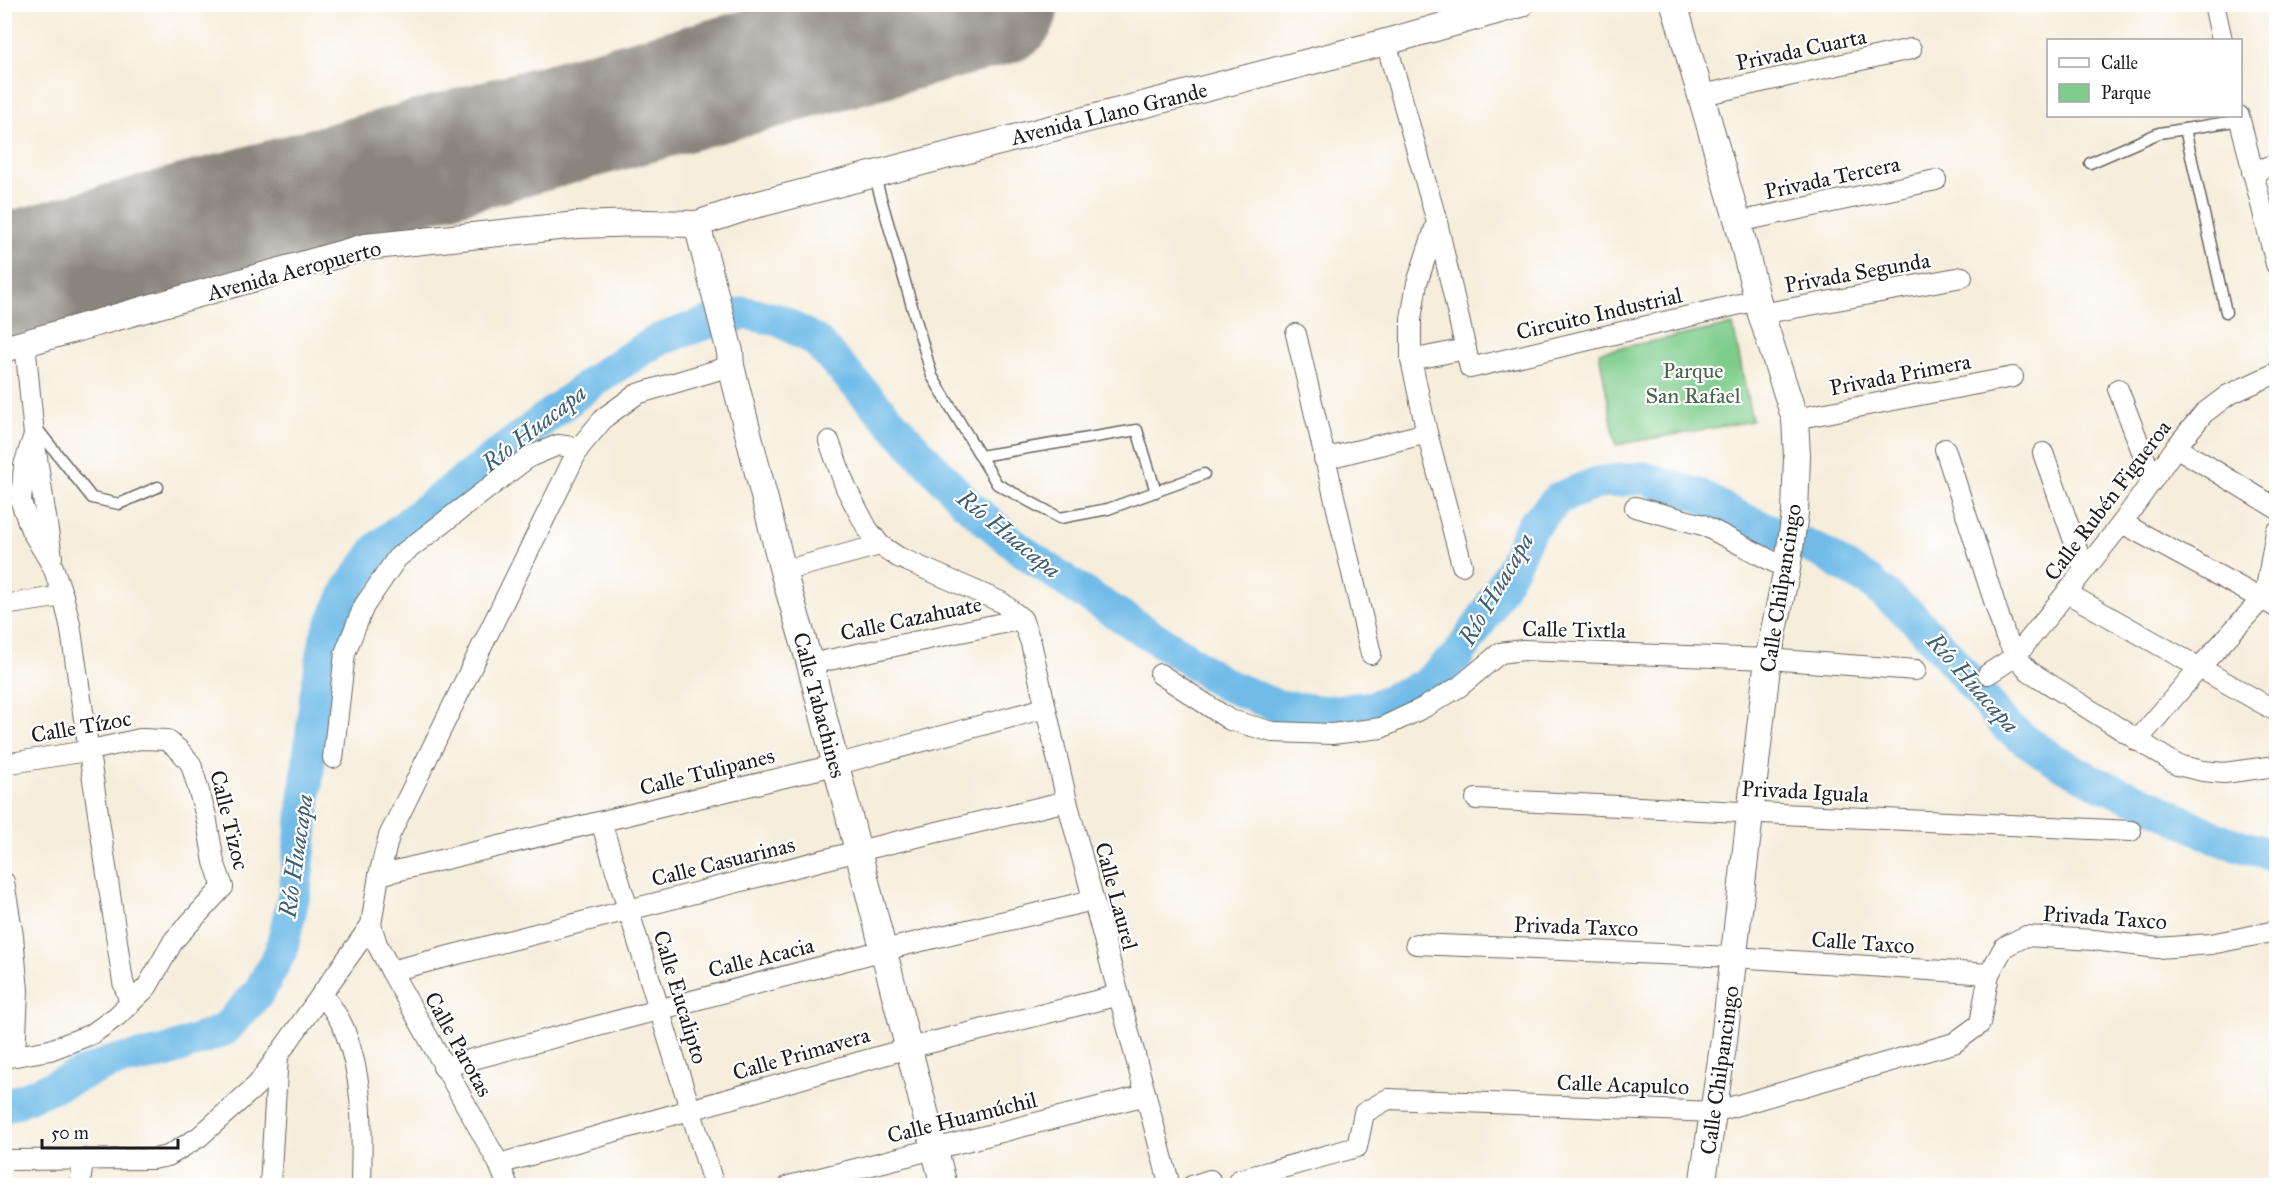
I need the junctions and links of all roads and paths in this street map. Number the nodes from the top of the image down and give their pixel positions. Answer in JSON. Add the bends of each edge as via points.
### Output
{"nodes":[{"id":1,"x":1521,"y":4,"type":"edge"},
{"id":2,"x":1674,"y":4,"type":"edge"},
{"id":3,"x":2214,"y":4,"type":"edge"},
{"id":4,"x":2222,"y":39,"type":"edge"},
{"id":5,"x":1386,"y":42,"type":"junction"},
{"id":6,"x":1911,"y":49,"type":"dead end"},
{"id":7,"x":1702,"y":95,"type":"junction"},
{"id":8,"x":2240,"y":118,"type":"edge"},
{"id":9,"x":2184,"y":129,"type":"junction"},
{"id":10,"x":2090,"y":163,"type":"dead end"},
{"id":11,"x":2277,"y":164,"type":"edge"},
{"id":12,"x":2252,"y":172,"type":"junction"},
{"id":13,"x":874,"y":174,"type":"junction"},
{"id":14,"x":1936,"y":180,"type":"dead end"},
{"id":15,"x":1437,"y":222,"type":"junction"},
{"id":16,"x":1738,"y":222,"type":"junction"},
{"id":17,"x":697,"y":224,"type":"junction"},
{"id":18,"x":2277,"y":264,"type":"edge"},
{"id":19,"x":1962,"y":277,"type":"dead end"},
{"id":20,"x":1759,"y":307,"type":"junction"},
{"id":21,"x":2226,"y":312,"type":"dead end"},
{"id":22,"x":1296,"y":334,"type":"dead end"},
{"id":23,"x":15,"y":346,"type":"edge"},
{"id":24,"x":1466,"y":349,"type":"junction"},
{"id":25,"x":731,"y":359,"type":"junction"},
{"id":26,"x":1411,"y":360,"type":"junction"},
{"id":27,"x":2277,"y":373,"type":"edge"},
{"id":28,"x":2013,"y":377,"type":"dead end"},
{"id":29,"x":2118,"y":389,"type":"dead end"},
{"id":30,"x":1795,"y":419,"type":"junction"},
{"id":31,"x":34,"y":429,"type":"junction"},
{"id":32,"x":1427,"y":433,"type":"junction"},
{"id":33,"x":829,"y":441,"type":"dead end"},
{"id":34,"x":2176,"y":447,"type":"junction"},
{"id":35,"x":579,"y":448,"type":"junction"},
{"id":36,"x":1945,"y":449,"type":"dead end"},
{"id":37,"x":2043,"y":453,"type":"dead end"},
{"id":38,"x":980,"y":456,"type":"junction"},
{"id":39,"x":1324,"y":459,"type":"junction"},
{"id":40,"x":1204,"y":474,"type":"dead end"},
{"id":41,"x":2152,"y":480,"type":"junction"},
{"id":42,"x":158,"y":487,"type":"dead end"},
{"id":43,"x":1156,"y":492,"type":"junction"},
{"id":44,"x":1635,"y":507,"type":"dead end"},
{"id":45,"x":2277,"y":507,"type":"edge"},
{"id":46,"x":2122,"y":523,"type":"junction"},
{"id":47,"x":2277,"y":532,"type":"edge"},
{"id":48,"x":880,"y":545,"type":"junction"},
{"id":49,"x":1462,"y":565,"type":"dead end"},
{"id":50,"x":1787,"y":569,"type":"junction"},
{"id":51,"x":2084,"y":569,"type":"junction"},
{"id":52,"x":783,"y":571,"type":"junction"},
{"id":53,"x":2067,"y":593,"type":"junction"},
{"id":54,"x":63,"y":596,"type":"junction"},
{"id":55,"x":2269,"y":604,"type":"edge"},
{"id":56,"x":4,"y":605,"type":"edge"},
{"id":57,"x":1022,"y":619,"type":"junction"},
{"id":58,"x":1371,"y":654,"type":"dead end"},
{"id":59,"x":2016,"y":656,"type":"junction"},
{"id":60,"x":1768,"y":659,"type":"junction"},
{"id":61,"x":810,"y":664,"type":"junction"},
{"id":62,"x":2199,"y":668,"type":"junction"},
{"id":63,"x":1916,"y":670,"type":"dead end"},
{"id":64,"x":1160,"y":674,"type":"dead end"},
{"id":65,"x":1988,"y":674,"type":"dead end"},
{"id":66,"x":1045,"y":708,"type":"junction"},
{"id":67,"x":2277,"y":711,"type":"edge"},
{"id":68,"x":167,"y":740,"type":"joint"},
{"id":69,"x":2137,"y":741,"type":"junction"},
{"id":70,"x":87,"y":751,"type":"junction"},
{"id":71,"x":333,"y":758,"type":"dead end"},
{"id":72,"x":4,"y":764,"type":"edge"},
{"id":73,"x":836,"y":765,"type":"junction"},
{"id":74,"x":2277,"y":766,"type":"edge"},
{"id":75,"x":1476,"y":799,"type":"dead end"},
{"id":76,"x":1067,"y":801,"type":"junction"},
{"id":77,"x":1749,"y":812,"type":"junction"},
{"id":78,"x":601,"y":822,"type":"junction"},
{"id":79,"x":2131,"y":831,"type":"dead end"},
{"id":80,"x":858,"y":851,"type":"junction"},
{"id":81,"x":379,"y":875,"type":"junction"},
{"id":82,"x":4,"y":882,"type":"edge"},
{"id":83,"x":1093,"y":900,"type":"junction"},
{"id":84,"x":629,"y":910,"type":"junction"},
{"id":85,"x":371,"y":925,"type":"junction"},
{"id":86,"x":2277,"y":931,"type":"edge"},
{"id":87,"x":1416,"y":944,"type":"dead end"},
{"id":88,"x":2004,"y":947,"type":"joint"},
{"id":89,"x":884,"y":950,"type":"junction"},
{"id":90,"x":1734,"y":957,"type":"junction"},
{"id":91,"x":391,"y":971,"type":"junction"},
{"id":92,"x":1989,"y":974,"type":"junction"},
{"id":93,"x":322,"y":993,"type":"junction"},
{"id":94,"x":1119,"y":995,"type":"junction"},
{"id":95,"x":130,"y":1003,"type":"junction"},
{"id":96,"x":660,"y":1008,"type":"junction"},
{"id":97,"x":909,"y":1048,"type":"junction"},
{"id":98,"x":278,"y":1055,"type":"junction"},
{"id":99,"x":10,"y":1057,"type":"edge"},
{"id":100,"x":443,"y":1067,"type":"junction"},
{"id":101,"x":1146,"y":1095,"type":"junction"},
{"id":102,"x":690,"y":1109,"type":"junction"},
{"id":103,"x":1714,"y":1112,"type":"junction"},
{"id":104,"x":935,"y":1148,"type":"junction"},
{"id":105,"x":83,"y":1159,"type":"junction"},
{"id":106,"x":4,"y":1160,"type":"edge"},
{"id":107,"x":499,"y":1164,"type":"junction"},
{"id":108,"x":1239,"y":1180,"type":"dead end"},
{"id":109,"x":80,"y":1185,"type":"edge"},
{"id":110,"x":270,"y":1185,"type":"edge"},
{"id":111,"x":361,"y":1185,"type":"edge"},
{"id":112,"x":508,"y":1185,"type":"edge"},
{"id":113,"x":714,"y":1185,"type":"edge"},
{"id":114,"x":789,"y":1185,"type":"edge"},
{"id":115,"x":944,"y":1185,"type":"edge"},
{"id":116,"x":1170,"y":1185,"type":"edge"},
{"id":117,"x":1702,"y":1185,"type":"edge"}],
"edges":[{"from":1,"to":5,"type":"street","name":"Avenida Llano Grande"},
{"from":2,"to":7,"type":"street","name":"Calle Chilpancingo"},
{"from":3,"to":4,"type":"street"},
{"from":5,"to":13,"type":"street","name":"Avenida Llano Grande"},
{"from":5,"to":15,"type":"street","name":"Circuito Industrial"},
{"from":6,"to":7,"type":"street","name":"Privada Cuarta"},
{"from":7,"to":16,"type":"street","name":"Calle Chilpancingo"},
{"from":8,"to":9,"type":"lane"},
{"from":8,"to":12,"type":"street"},
{"from":9,"to":10,"type":"lane","via":[[2159,133]]},
{"from":9,"to":21,"type":"lane"},
{"from":11,"to":12,"type":"street"},
{"from":12,"to":18,"type":"street"},
{"from":13,"to":17,"type":"street","name":"Avenida Llano Grande"},
{"from":13,"to":38,"type":"lane","via":[[932,376]]},
{"from":14,"to":16,"type":"street","name":"Privada Tercera"},
{"from":15,"to":24,"type":"street","name":"Circuito Industrial"},
{"from":15,"to":26,"type":"street","via":[[1417,283],[1411,319]]},
{"from":16,"to":20,"type":"street","name":"Calle Chilpancingo"},
{"from":17,"to":23,"type":"street","name":"Avenida Aeropuerto","via":[[577,225],[365,247]]},
{"from":17,"to":25,"type":"street","name":"Calle Tabachines"},
{"from":19,"to":20,"type":"street","name":"Privada Segunda"},
{"from":20,"to":24,"type":"street","name":"Circuito Industrial","via":[[1470,368]]},
{"from":20,"to":30,"type":"street","name":"Calle Chilpancingo"},
{"from":22,"to":39,"type":"street"},
{"from":23,"to":31,"type":"street"},
{"from":24,"to":26,"type":"street"},
{"from":25,"to":35,"type":"street","via":[[637,394],[605,417]]},
{"from":25,"to":52,"type":"street","name":"Calle Tabachines"},
{"from":26,"to":32,"type":"street"},
{"from":27,"to":34,"type":"street","name":"Calle Rubén Figueroa","via":[[2228,395],[2204,413]]},
{"from":28,"to":30,"type":"street","name":"Privada Primera"},
{"from":29,"to":41,"type":"street"},
{"from":30,"to":50,"type":"street","name":"Calle Chilpancingo","via":[[1795,513]]},
{"from":31,"to":42,"type":"lane","via":[[92,498],[119,504]]},
{"from":31,"to":54,"type":"street","via":[[24,465],[21,502]]},
{"from":32,"to":39,"type":"street"},
{"from":32,"to":49,"type":"street"},
{"from":33,"to":48,"type":"street","via":[[846,488]]},
{"from":34,"to":41,"type":"street","name":"Calle Rubén Figueroa"},
{"from":34,"to":45,"type":"street"},
{"from":35,"to":71,"type":"street","via":[[558,446],[529,456],[397,558],[364,606],[345,653]]},
{"from":35,"to":81,"type":"street","via":[[389,836]]},
{"from":36,"to":59,"type":"street","via":[[2005,635]]},
{"from":37,"to":51,"type":"street"},
{"from":38,"to":43,"type":"lane","via":[[997,484],[1060,518],[1108,509]]},
{"from":38,"to":43,"type":"lane","via":[[1137,430]]},
{"from":39,"to":58,"type":"street"},
{"from":40,"to":43,"type":"lane"},
{"from":41,"to":46,"type":"street","name":"Calle Rubén Figueroa"},
{"from":44,"to":50,"type":"street","via":[[1703,525]]},
{"from":46,"to":51,"type":"street","name":"Calle Rubén Figueroa"},
{"from":46,"to":55,"type":"street"},
{"from":47,"to":55,"type":"street","via":[[2268,580]]},
{"from":48,"to":52,"type":"street"},
{"from":48,"to":57,"type":"street","via":[[898,557],[1001,602]]},
{"from":50,"to":60,"type":"street","name":"Calle Chilpancingo"},
{"from":51,"to":53,"type":"street","name":"Calle Rubén Figueroa"},
{"from":52,"to":61,"type":"street","name":"Calle Tabachines"},
{"from":53,"to":59,"type":"street","name":"Calle Rubén Figueroa"},
{"from":53,"to":62,"type":"street"},
{"from":54,"to":56,"type":"street"},
{"from":54,"to":70,"type":"street"},
{"from":55,"to":62,"type":"street"},
{"from":57,"to":61,"type":"street","name":"Calle Cazahuate"},
{"from":57,"to":66,"type":"street","name":"Calle Laurel"},
{"from":59,"to":65,"type":"street","name":"Calle Rubén Figueroa"},
{"from":59,"to":69,"type":"street","via":[[2030,671]]},
{"from":60,"to":63,"type":"street","name":"Calle Tixtla"},
{"from":60,"to":64,"type":"street","name":"Calle Tixtla","via":[[1523,650],[1500,653],[1459,687],[1423,708],[1381,728],[1332,734],[1274,732],[1230,720]]},
{"from":60,"to":77,"type":"street","name":"Calle Chilpancingo"},
{"from":61,"to":73,"type":"street","name":"Calle Tabachines"},
{"from":62,"to":67,"type":"street"},
{"from":62,"to":69,"type":"street"},
{"from":66,"to":73,"type":"street","name":"Calle Tulipanes"},
{"from":66,"to":76,"type":"street","name":"Calle Laurel"},
{"from":68,"to":70,"type":"street","name":"Calle Tízoc","via":[[140,739]]},
{"from":68,"to":95,"type":"street","name":"Calle Tizoc","via":[[191,764],[223,887],[174,940],[147,987]]},
{"from":69,"to":74,"type":"street","via":[[2176,765],[2203,771],[2224,773]]},
{"from":70,"to":72,"type":"street","name":"Calle Tízoc"},
{"from":70,"to":95,"type":"street","via":[[123,982]]},
{"from":73,"to":78,"type":"street","name":"Calle Tulipanes"},
{"from":73,"to":80,"type":"street","name":"Calle Tabachines"},
{"from":75,"to":77,"type":"street","name":"Privada Iguala"},
{"from":76,"to":80,"type":"street","name":"Calle Casuarinas"},
{"from":76,"to":83,"type":"street","name":"Calle Laurel"},
{"from":77,"to":79,"type":"street","name":"Privada Iguala"},
{"from":77,"to":90,"type":"street","name":"Calle Chilpancingo"},
{"from":78,"to":81,"type":"street","name":"Calle Tulipanes"},
{"from":78,"to":84,"type":"street","name":"Calle Eucalipto"},
{"from":80,"to":84,"type":"street","name":"Calle Casuarinas"},
{"from":80,"to":89,"type":"street","name":"Calle Tabachines"},
{"from":81,"to":85,"type":"street"},
{"from":82,"to":99,"type":"street","via":[[18,991]]},
{"from":83,"to":89,"type":"street","name":"Calle Acacia"},
{"from":83,"to":94,"type":"street","name":"Calle Laurel"},
{"from":84,"to":91,"type":"street","name":"Calle Casuarinas"},
{"from":84,"to":96,"type":"street","name":"Calle Eucalipto"},
{"from":85,"to":91,"type":"street","name":"Calle Parotas"},
{"from":85,"to":93,"type":"street"},
{"from":86,"to":88,"type":"street","name":"Privada Taxco","via":[[2211,944],[2158,948],[2026,936]]},
{"from":87,"to":90,"type":"street","name":"Privada Taxco"},
{"from":88,"to":92,"type":"street","name":"Calle Acapulco"},
{"from":89,"to":96,"type":"street","name":"Calle Acacia"},
{"from":89,"to":97,"type":"street","name":"Calle Tabachines"},
{"from":90,"to":92,"type":"street","name":"Calle Taxco"},
{"from":90,"to":103,"type":"street","name":"Calle Chilpancingo"},
{"from":91,"to":100,"type":"street","name":"Calle Parotas"},
{"from":92,"to":103,"type":"street","name":"Calle Acapulco","via":[[1980,1024],[1954,1043]]},
{"from":93,"to":98,"type":"street"},
{"from":93,"to":111,"type":"street","via":[[343,1026],[358,1071]]},
{"from":94,"to":97,"type":"street","name":"Calle Primavera"},
{"from":94,"to":101,"type":"street","name":"Calle Laurel"},
{"from":95,"to":99,"type":"street","via":[[92,1034],[50,1050]]},
{"from":96,"to":100,"type":"street","name":"Calle Acacia"},
{"from":96,"to":102,"type":"street","name":"Calle Eucalipto"},
{"from":97,"to":102,"type":"street","name":"Calle Primavera"},
{"from":97,"to":104,"type":"street","name":"Calle Tabachines"},
{"from":98,"to":105,"type":"street","via":[[257,1085],[199,1137],[168,1156]]},
{"from":98,"to":110,"type":"street"},
{"from":100,"to":107,"type":"street","name":"Calle Parotas"},
{"from":101,"to":104,"type":"street","name":"Calle Huamúchil"},
{"from":101,"to":116,"type":"street","name":"Calle Laurel"},
{"from":102,"to":107,"type":"street","name":"Calle Primavera"},
{"from":102,"to":113,"type":"street","name":"Calle Eucalipto"},
{"from":103,"to":108,"type":"street","name":"Calle Acapulco","via":[[1388,1099],[1364,1113],[1357,1147]]},
{"from":103,"to":117,"type":"street","name":"Calle Chilpancingo"},
{"from":104,"to":114,"type":"street","name":"Calle Huamúchil"},
{"from":104,"to":115,"type":"street","name":"Calle Tabachines"},
{"from":105,"to":106,"type":"street"},
{"from":105,"to":109,"type":"street"},
{"from":107,"to":112,"type":"street","name":"Calle Parotas"}]}
